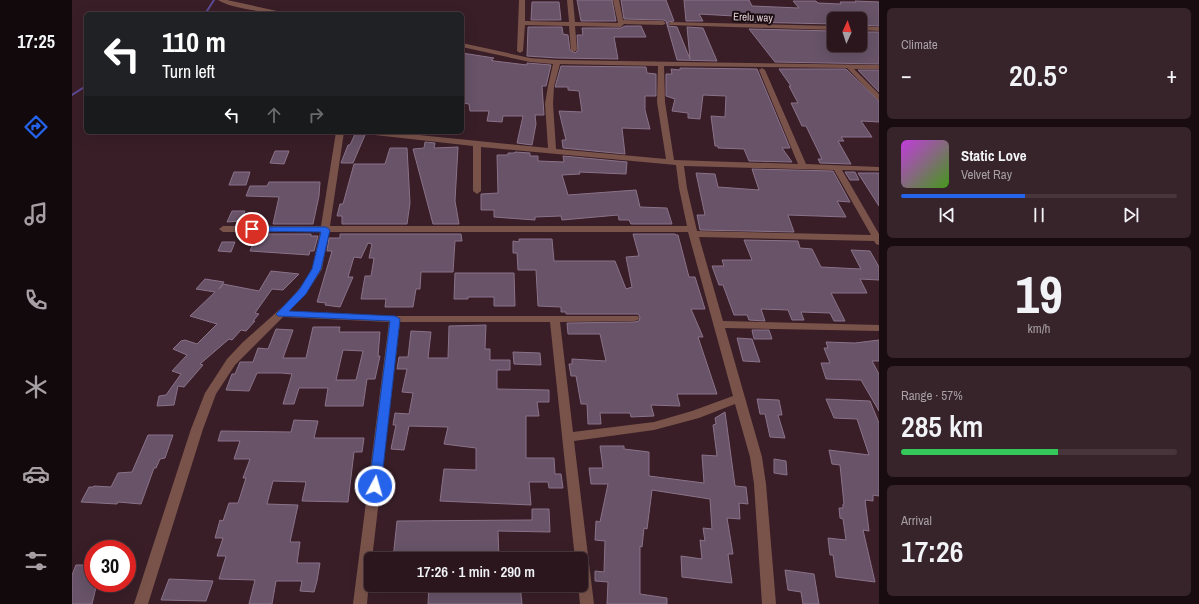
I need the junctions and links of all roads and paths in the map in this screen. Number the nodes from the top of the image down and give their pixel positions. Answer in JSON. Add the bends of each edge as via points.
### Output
{"nodes":[{"id":1,"x":220,"y":0,"type":"edge"},
{"id":2,"x":522,"y":0,"type":"edge"},
{"id":3,"x":570,"y":0,"type":"edge"},
{"id":4,"x":616,"y":0,"type":"edge"},
{"id":5,"x":278,"y":12,"type":"edge"},
{"id":6,"x":621,"y":22,"type":"junction"},
{"id":7,"x":522,"y":23,"type":"junction"},
{"id":8,"x":663,"y":23,"type":"dead end"},
{"id":9,"x":573,"y":24,"type":"junction"},
{"id":10,"x":671,"y":24,"type":"dead end"},
{"id":11,"x":827,"y":28,"type":"edge"},
{"id":12,"x":867,"y":28,"type":"edge"},
{"id":13,"x":879,"y":29,"type":"edge"},
{"id":14,"x":464,"y":45,"type":"edge"},
{"id":15,"x":574,"y":50,"type":"dead end"},
{"id":16,"x":520,"y":51,"type":"dead end"},
{"id":17,"x":557,"y":62,"type":"junction"},
{"id":18,"x":661,"y":64,"type":"junction"},
{"id":19,"x":848,"y":66,"type":"junction"},
{"id":20,"x":879,"y":67,"type":"edge"},
{"id":21,"x":762,"y":70,"type":"dead end"},
{"id":22,"x":879,"y":98,"type":"edge"},
{"id":23,"x":340,"y":134,"type":"edge"},
{"id":24,"x":408,"y":134,"type":"edge"},
{"id":25,"x":427,"y":135,"type":"edge"},
{"id":26,"x":477,"y":144,"type":"junction"},
{"id":27,"x":552,"y":151,"type":"junction"},
{"id":28,"x":675,"y":162,"type":"junction"},
{"id":29,"x":803,"y":167,"type":"junction"},
{"id":30,"x":837,"y":169,"type":"junction"},
{"id":31,"x":879,"y":169,"type":"edge"},
{"id":32,"x":477,"y":190,"type":"dead end"},
{"id":33,"x":223,"y":229,"type":"dead end"},
{"id":34,"x":326,"y":230,"type":"junction"},
{"id":35,"x":692,"y":231,"type":"junction"},
{"id":36,"x":878,"y":240,"type":"edge"},
{"id":37,"x":281,"y":314,"type":"junction"},
{"id":38,"x":634,"y":318,"type":"dead end"},
{"id":39,"x":395,"y":319,"type":"junction"},
{"id":40,"x":555,"y":320,"type":"junction"},
{"id":41,"x":718,"y":324,"type":"junction"},
{"id":42,"x":879,"y":328,"type":"edge"},
{"id":43,"x":739,"y":398,"type":"junction"},
{"id":44,"x":568,"y":438,"type":"junction"},
{"id":45,"x":141,"y":604,"type":"edge"},
{"id":46,"x":360,"y":604,"type":"edge"},
{"id":47,"x":587,"y":604,"type":"edge"},
{"id":48,"x":769,"y":604,"type":"edge"}],
"edges":[{"from":1,"to":5,"type":"street"},
{"from":2,"to":7,"type":"street"},
{"from":3,"to":9,"type":"street"},
{"from":4,"to":6,"type":"street"},
{"from":6,"to":8,"type":"street"},
{"from":6,"to":9,"type":"street","via":[[620,25]]},
{"from":7,"to":9,"type":"street"},
{"from":7,"to":16,"type":"street"},
{"from":9,"to":15,"type":"street"},
{"from":10,"to":11,"type":"street","name":"Erelu way"},
{"from":12,"to":13,"type":"street"},
{"from":14,"to":17,"type":"street","via":[[530,60]]},
{"from":17,"to":18,"type":"street"},
{"from":17,"to":27,"type":"street","via":[[549,104]]},
{"from":18,"to":19,"type":"street"},
{"from":18,"to":28,"type":"street","via":[[661,102]]},
{"from":19,"to":20,"type":"street"},
{"from":19,"to":22,"type":"street"},
{"from":21,"to":29,"type":"street"},
{"from":23,"to":34,"type":"street"},
{"from":24,"to":25,"type":"street"},
{"from":25,"to":26,"type":"street"},
{"from":26,"to":27,"type":"street"},
{"from":26,"to":32,"type":"street"},
{"from":27,"to":28,"type":"street"},
{"from":28,"to":29,"type":"street"},
{"from":28,"to":35,"type":"street"},
{"from":29,"to":30,"type":"street"},
{"from":30,"to":31,"type":"street"},
{"from":30,"to":36,"type":"street"},
{"from":33,"to":34,"type":"street"},
{"from":34,"to":35,"type":"street"},
{"from":34,"to":37,"type":"street","via":[[317,269],[302,292]]},
{"from":35,"to":36,"type":"street"},
{"from":35,"to":41,"type":"street"},
{"from":37,"to":39,"type":"street"},
{"from":37,"to":45,"type":"street","via":[[231,362],[212,393],[197,429]]},
{"from":38,"to":40,"type":"street"},
{"from":39,"to":40,"type":"street"},
{"from":39,"to":46,"type":"street"},
{"from":40,"to":44,"type":"street"},
{"from":41,"to":42,"type":"street"},
{"from":41,"to":43,"type":"street"},
{"from":43,"to":44,"type":"street","via":[[695,415],[654,426]]},
{"from":43,"to":48,"type":"street","via":[[756,457],[760,484]]},
{"from":44,"to":47,"type":"street"}]}
